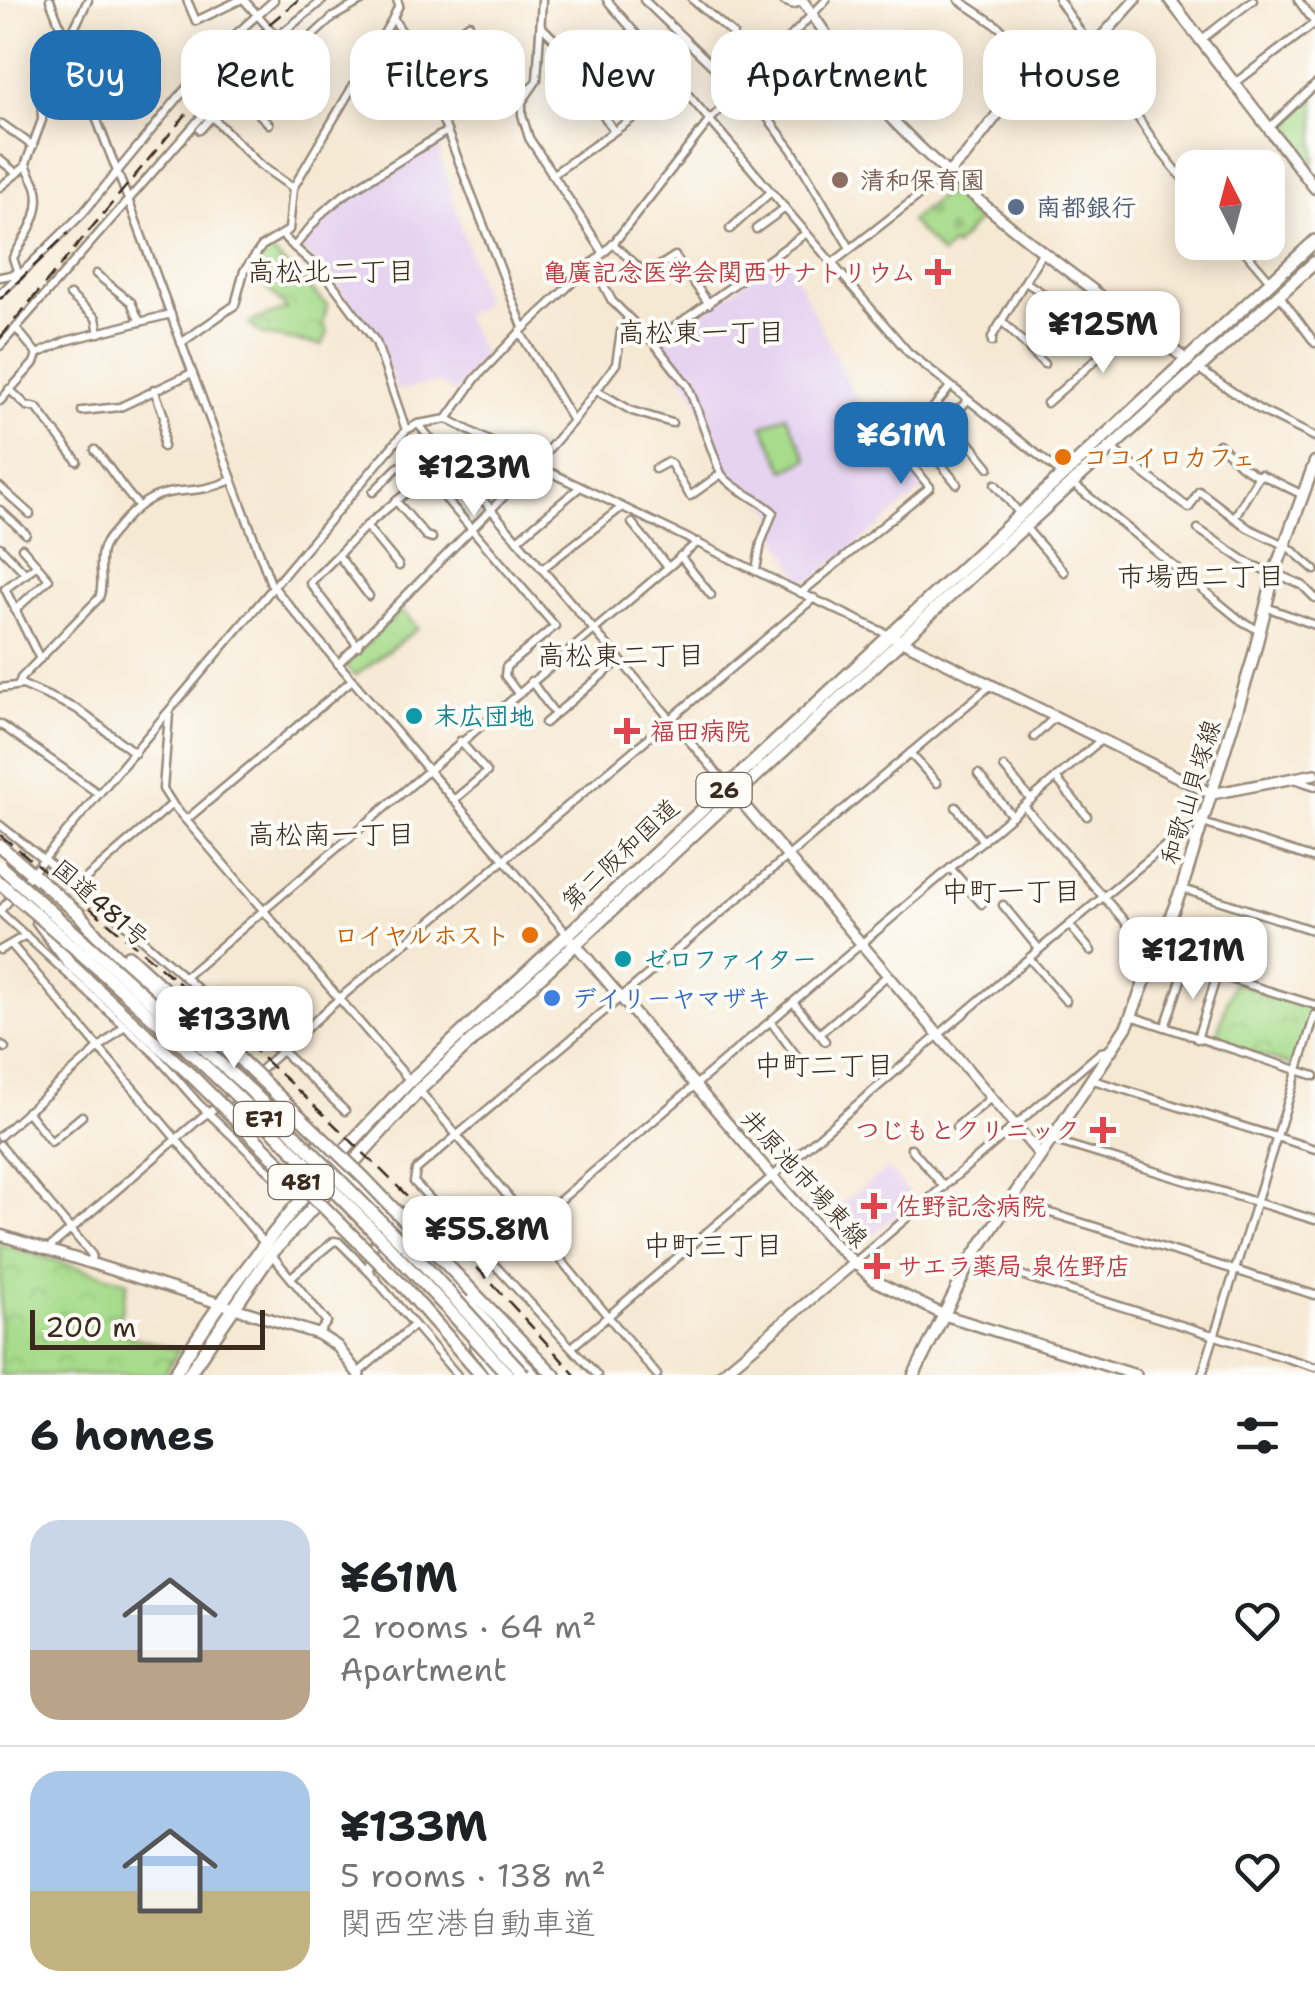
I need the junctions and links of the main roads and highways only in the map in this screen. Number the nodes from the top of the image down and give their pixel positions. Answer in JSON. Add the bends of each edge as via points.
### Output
{"nodes":[{"id":1,"x":1170,"y":0,"type":"edge"},
{"id":2,"x":1315,"y":188,"type":"edge"},
{"id":3,"x":1315,"y":241,"type":"edge"},
{"id":4,"x":1315,"y":262,"type":"edge"},
{"id":5,"x":1192,"y":364,"type":"junction"},
{"id":6,"x":1315,"y":462,"type":"edge"},
{"id":7,"x":1068,"y":480,"type":"junction"},
{"id":8,"x":1312,"y":480,"type":"edge"},
{"id":9,"x":0,"y":846,"type":"edge"},
{"id":10,"x":0,"y":866,"type":"edge"},
{"id":11,"x":0,"y":886,"type":"edge"},
{"id":12,"x":77,"y":912,"type":"junction"},
{"id":13,"x":42,"y":924,"type":"junction"},
{"id":14,"x":414,"y":1086,"type":"junction"},
{"id":15,"x":332,"y":1164,"type":"junction"},
{"id":16,"x":342,"y":1174,"type":"junction"},
{"id":17,"x":317,"y":1180,"type":"junction"},
{"id":18,"x":327,"y":1190,"type":"junction"},
{"id":19,"x":268,"y":1248,"type":"junction"},
{"id":20,"x":226,"y":1306,"type":"junction"},
{"id":21,"x":480,"y":1307,"type":"junction"},
{"id":22,"x":430,"y":1314,"type":"junction"},
{"id":23,"x":466,"y":1332,"type":"junction"},
{"id":24,"x":538,"y":1373,"type":"edge"},
{"id":25,"x":174,"y":1375,"type":"edge"},
{"id":26,"x":188,"y":1375,"type":"edge"},
{"id":27,"x":481,"y":1375,"type":"edge"},
{"id":28,"x":493,"y":1375,"type":"edge"},
{"id":29,"x":506,"y":1375,"type":"edge"},
{"id":30,"x":524,"y":1375,"type":"edge"},
{"id":31,"x":554,"y":1375,"type":"edge"},
{"id":32,"x":914,"y":1375,"type":"edge"}],
"edges":[{"from":1,"to":2,"type":"main road"},
{"from":3,"to":5,"type":"highway","name":"第二阪和国道","number":"26"},
{"from":4,"to":5,"type":"highway","name":"第二阪和国道","number":"26"},
{"from":5,"to":7,"type":"highway","name":"第二阪和国道","number":"26"},
{"from":5,"to":7,"type":"highway","name":"第二阪和国道","number":"26","via":[[1111,449]]},
{"from":6,"to":8,"type":"main road","name":"和歌山貝塚線"},
{"from":7,"to":14,"type":"highway","name":"第二阪和国道","number":"26"},
{"from":8,"to":32,"type":"main road","name":"和歌山貝塚線","via":[[1274,573],[1182,888],[1131,1016],[971,1260]]},
{"from":9,"to":12,"type":"highway","name":"国道481号","number":"481"},
{"from":10,"to":30,"type":"highway","number":"E71","bridge":true,"via":[[250,1090]]},
{"from":11,"to":13,"type":"highway","number":"481"},
{"from":11,"to":29,"type":"highway","number":"E71","bridge":true,"via":[[244,1099],[400,1256]]},
{"from":12,"to":15,"type":"highway","number":"481"},
{"from":12,"to":21,"type":"highway","name":"国道481号","number":"481","bridge":true,"via":[[364,1177]]},
{"from":13,"to":17,"type":"highway","number":"481"},
{"from":13,"to":22,"type":"highway","number":"481","bridge":true,"via":[[70,964]]},
{"from":14,"to":15,"type":"highway","name":"第二阪和国道","number":"26"},
{"from":14,"to":16,"type":"highway","name":"第二阪和国道","number":"26"},
{"from":15,"to":16,"type":"highway","number":"481"},
{"from":15,"to":17,"type":"highway","name":"第二阪和国道","number":"26"},
{"from":16,"to":18,"type":"highway","name":"第二阪和国道","number":"26"},
{"from":16,"to":21,"type":"highway","number":"481"},
{"from":17,"to":18,"type":"highway","number":"481"},
{"from":17,"to":19,"type":"highway","name":"第二阪和国道","number":"26"},
{"from":18,"to":19,"type":"highway","name":"第二阪和国道","number":"26"},
{"from":18,"to":23,"type":"highway","number":"481"},
{"from":19,"to":20,"type":"highway","name":"第二阪和国道","number":"26"},
{"from":20,"to":25,"type":"highway","name":"第二阪和国道","number":"26"},
{"from":20,"to":26,"type":"highway","name":"第二阪和国道","number":"26"},
{"from":21,"to":24,"type":"highway","number":"481"},
{"from":21,"to":31,"type":"highway","name":"国道481号","number":"481"},
{"from":22,"to":27,"type":"highway","number":"481"},
{"from":22,"to":28,"type":"highway"},
{"from":23,"to":28,"type":"highway"},
{"from":23,"to":29,"type":"highway","number":"481"}]}
